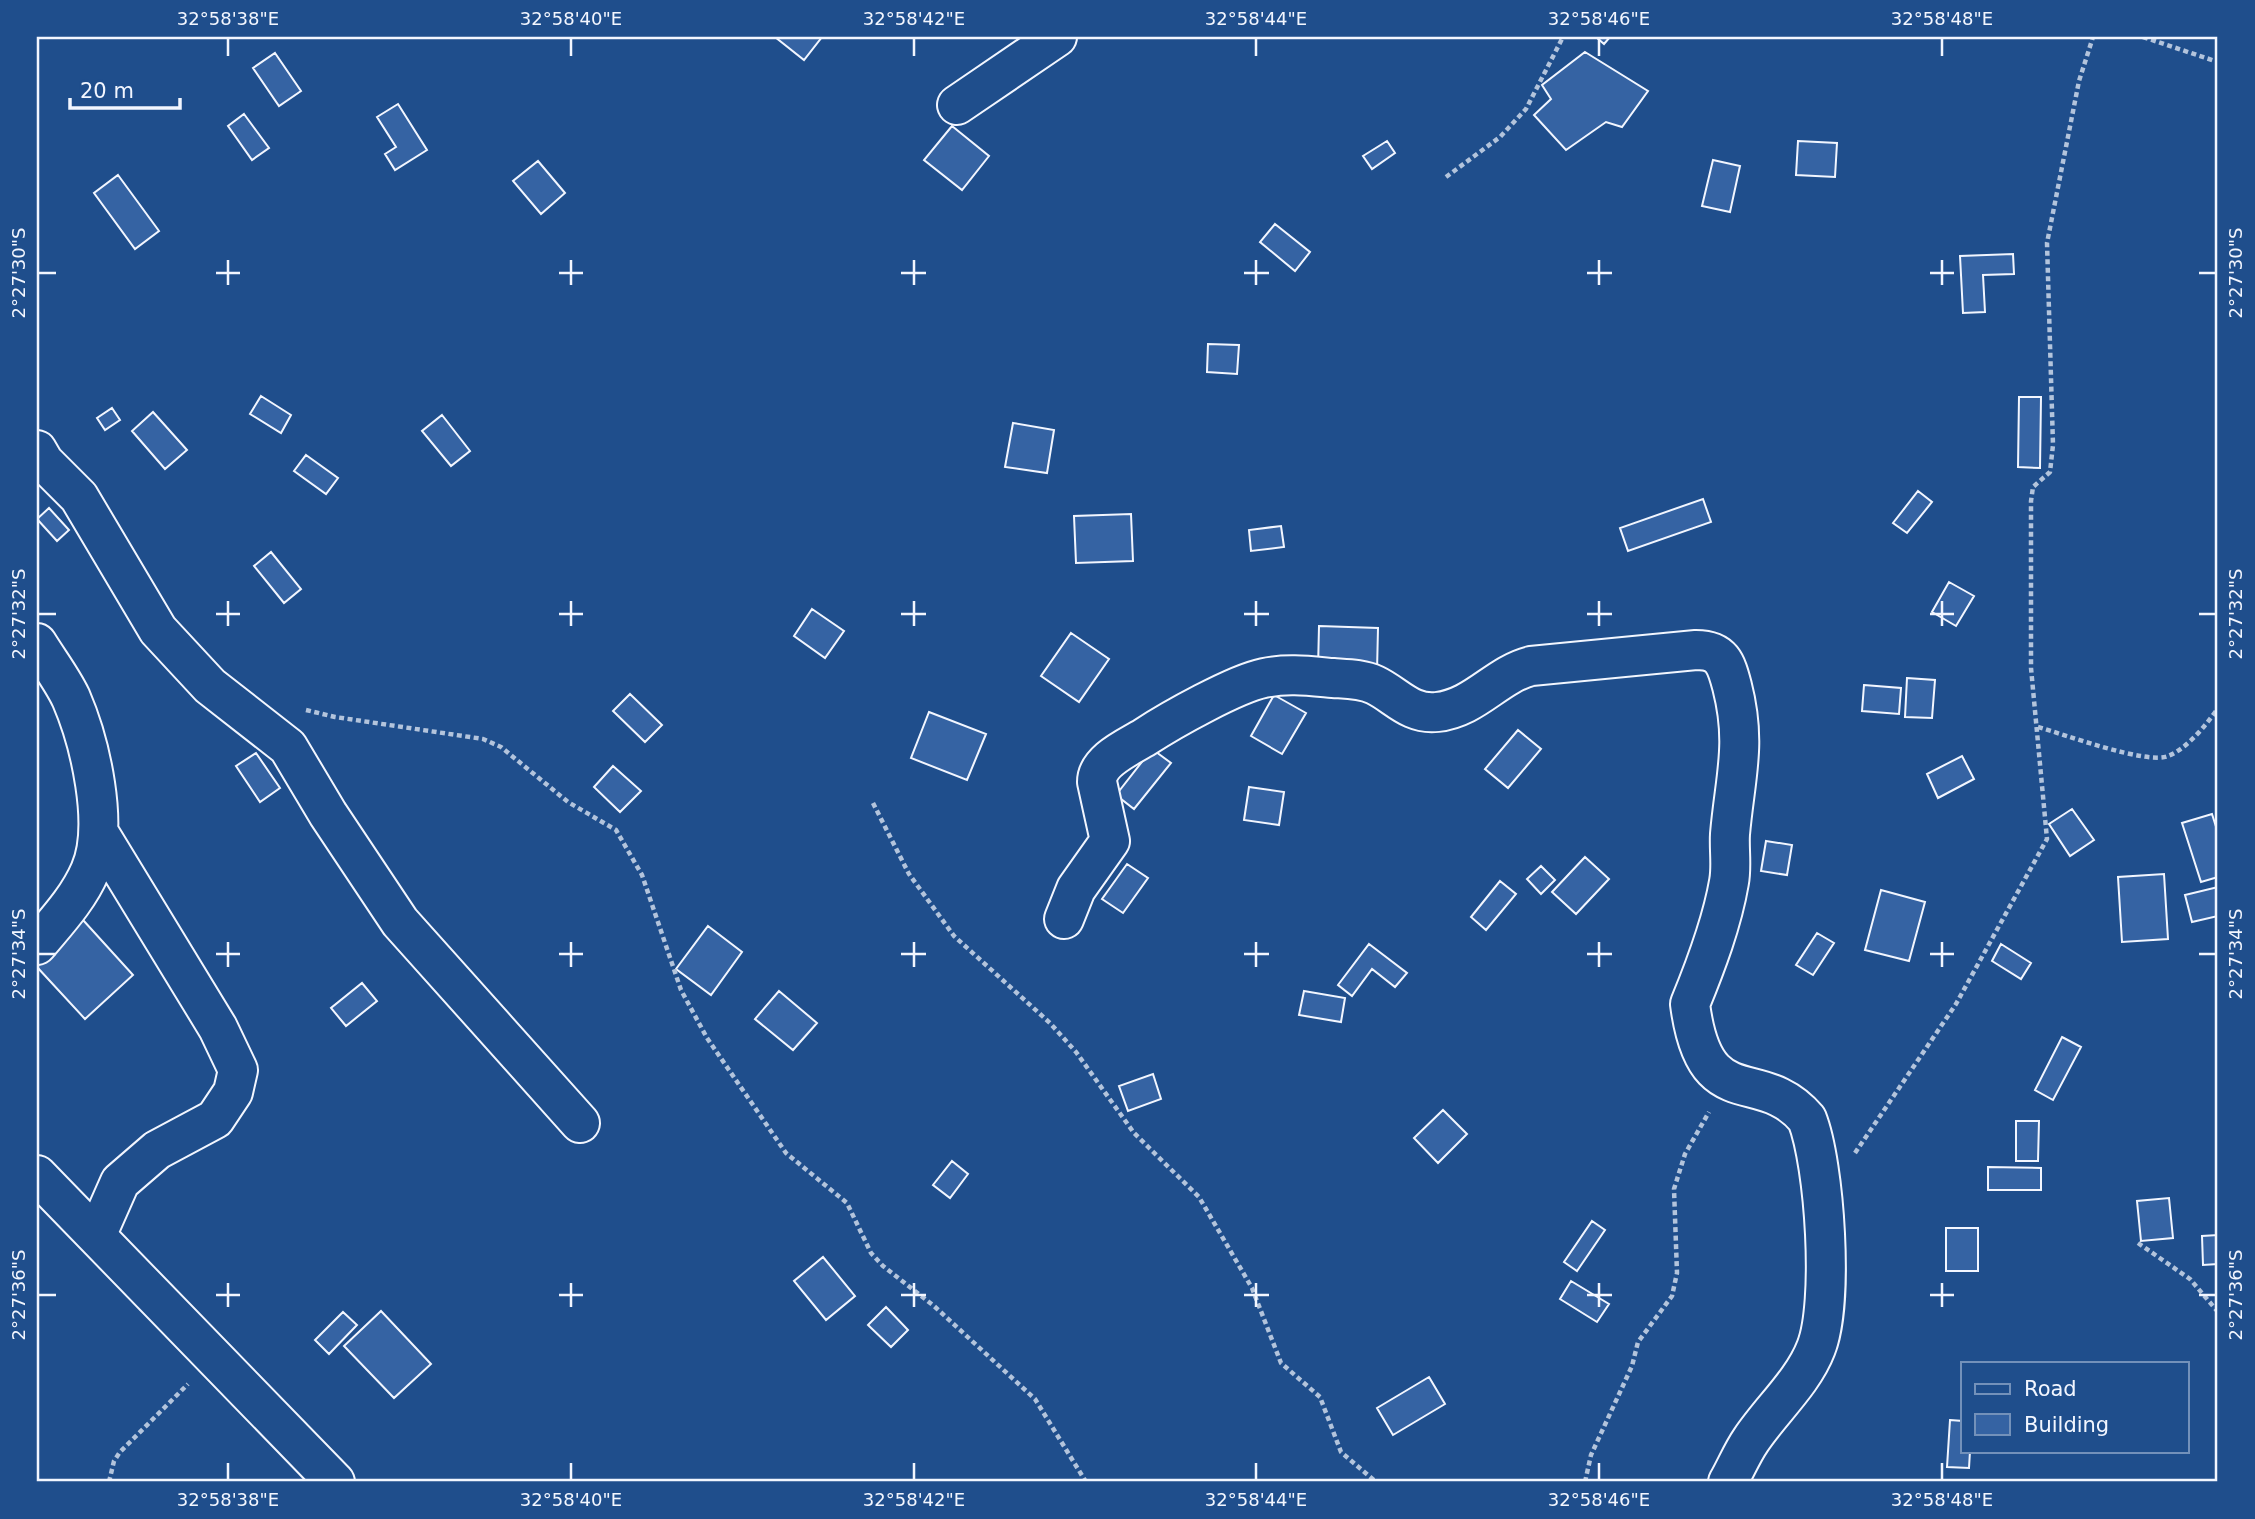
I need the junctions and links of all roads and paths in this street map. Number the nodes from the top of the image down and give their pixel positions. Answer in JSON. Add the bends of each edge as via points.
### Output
{"nodes":[{"id":1,"x":1057,"y":37,"type":"edge"},
{"id":2,"x":1563,"y":37,"type":"edge"},
{"id":3,"x":2093,"y":37,"type":"edge"},
{"id":4,"x":2143,"y":37,"type":"edge"},
{"id":5,"x":2218,"y":62,"type":"edge"},
{"id":6,"x":957,"y":105,"type":"dead end"},
{"id":7,"x":1446,"y":177,"type":"dead end"},
{"id":8,"x":37,"y":450,"type":"edge"},
{"id":9,"x":37,"y":643,"type":"edge"},
{"id":10,"x":298,"y":708,"type":"dead end"},
{"id":11,"x":2218,"y":708,"type":"edge"},
{"id":12,"x":2037,"y":726,"type":"junction"},
{"id":13,"x":873,"y":803,"type":"dead end"},
{"id":14,"x":99,"y":833,"type":"junction"},
{"id":15,"x":1064,"y":919,"type":"dead end"},
{"id":16,"x":37,"y":945,"type":"edge"},
{"id":17,"x":1712,"y":1067,"type":"junction"},
{"id":18,"x":580,"y":1124,"type":"dead end"},
{"id":19,"x":37,"y":1175,"type":"edge"},
{"id":20,"x":1824,"y":1200,"type":"junction"},
{"id":21,"x":97,"y":1234,"type":"junction"},
{"id":22,"x":2138,"y":1243,"type":"dead end"},
{"id":23,"x":2218,"y":1311,"type":"edge"},
{"id":24,"x":217,"y":1361,"type":"junction"},
{"id":25,"x":109,"y":1482,"type":"edge"},
{"id":26,"x":335,"y":1482,"type":"edge"},
{"id":27,"x":1086,"y":1482,"type":"edge"},
{"id":28,"x":1376,"y":1482,"type":"edge"},
{"id":29,"x":1585,"y":1482,"type":"edge"},
{"id":30,"x":1728,"y":1482,"type":"edge"}],
"edges":[{"from":1,"to":6,"type":"street"},
{"from":2,"to":7,"type":"path","via":[[1526,109],[1500,137]]},
{"from":3,"to":12,"type":"path","via":[[2078,81],[2047,243],[2054,416],[2050,472],[2034,486],[2031,501],[2031,668]]},
{"from":4,"to":5,"type":"path"},
{"from":8,"to":18,"type":"street","via":[[79,497],[158,629],[210,686],[288,747],[400,922]]},
{"from":9,"to":14,"type":"street","via":[[70,697],[89,752]]},
{"from":10,"to":27,"type":"path","via":[[483,739],[501,747],[568,802],[616,830],[642,875],[681,990],[707,1038],[786,1153],[847,1203],[871,1253],[883,1266],[1035,1399]]},
{"from":11,"to":12,"type":"path","via":[[2182,748],[2165,758],[2124,752]]},
{"from":12,"to":20,"type":"path","via":[[2048,823],[2042,850],[1956,1004]]},
{"from":13,"to":28,"type":"path","via":[[909,874],[954,936],[1050,1023],[1134,1133],[1199,1197],[1252,1288],[1281,1363],[1320,1397],[1341,1452]]},
{"from":14,"to":16,"type":"street","via":[[97,853],[81,890]]},
{"from":14,"to":21,"type":"street","via":[[218,1028],[238,1070],[233,1091],[215,1119],[157,1150],[120,1182]]},
{"from":15,"to":17,"type":"street","via":[[1076,889],[1110,844],[1098,772],[1161,726],[1250,682],[1298,675],[1357,680],[1374,685],[1405,706],[1436,712],[1475,699],[1511,673],[1531,666],[1710,650],[1726,665],[1741,737],[1729,880],[1690,1004],[1703,1055]]},
{"from":17,"to":20,"type":"street","via":[[1731,1084],[1777,1097],[1807,1119]]},
{"from":17,"to":29,"type":"path","via":[[1709,1114],[1685,1154],[1674,1189],[1674,1289],[1638,1342],[1632,1366],[1591,1455]]},
{"from":19,"to":21,"type":"street"},
{"from":20,"to":30,"type":"street","via":[[1825,1271],[1816,1349],[1750,1441]]},
{"from":21,"to":24,"type":"street"},
{"from":22,"to":23,"type":"path","via":[[2190,1279]]},
{"from":24,"to":25,"type":"path","via":[[169,1401],[120,1452]]},
{"from":24,"to":26,"type":"street"}]}
